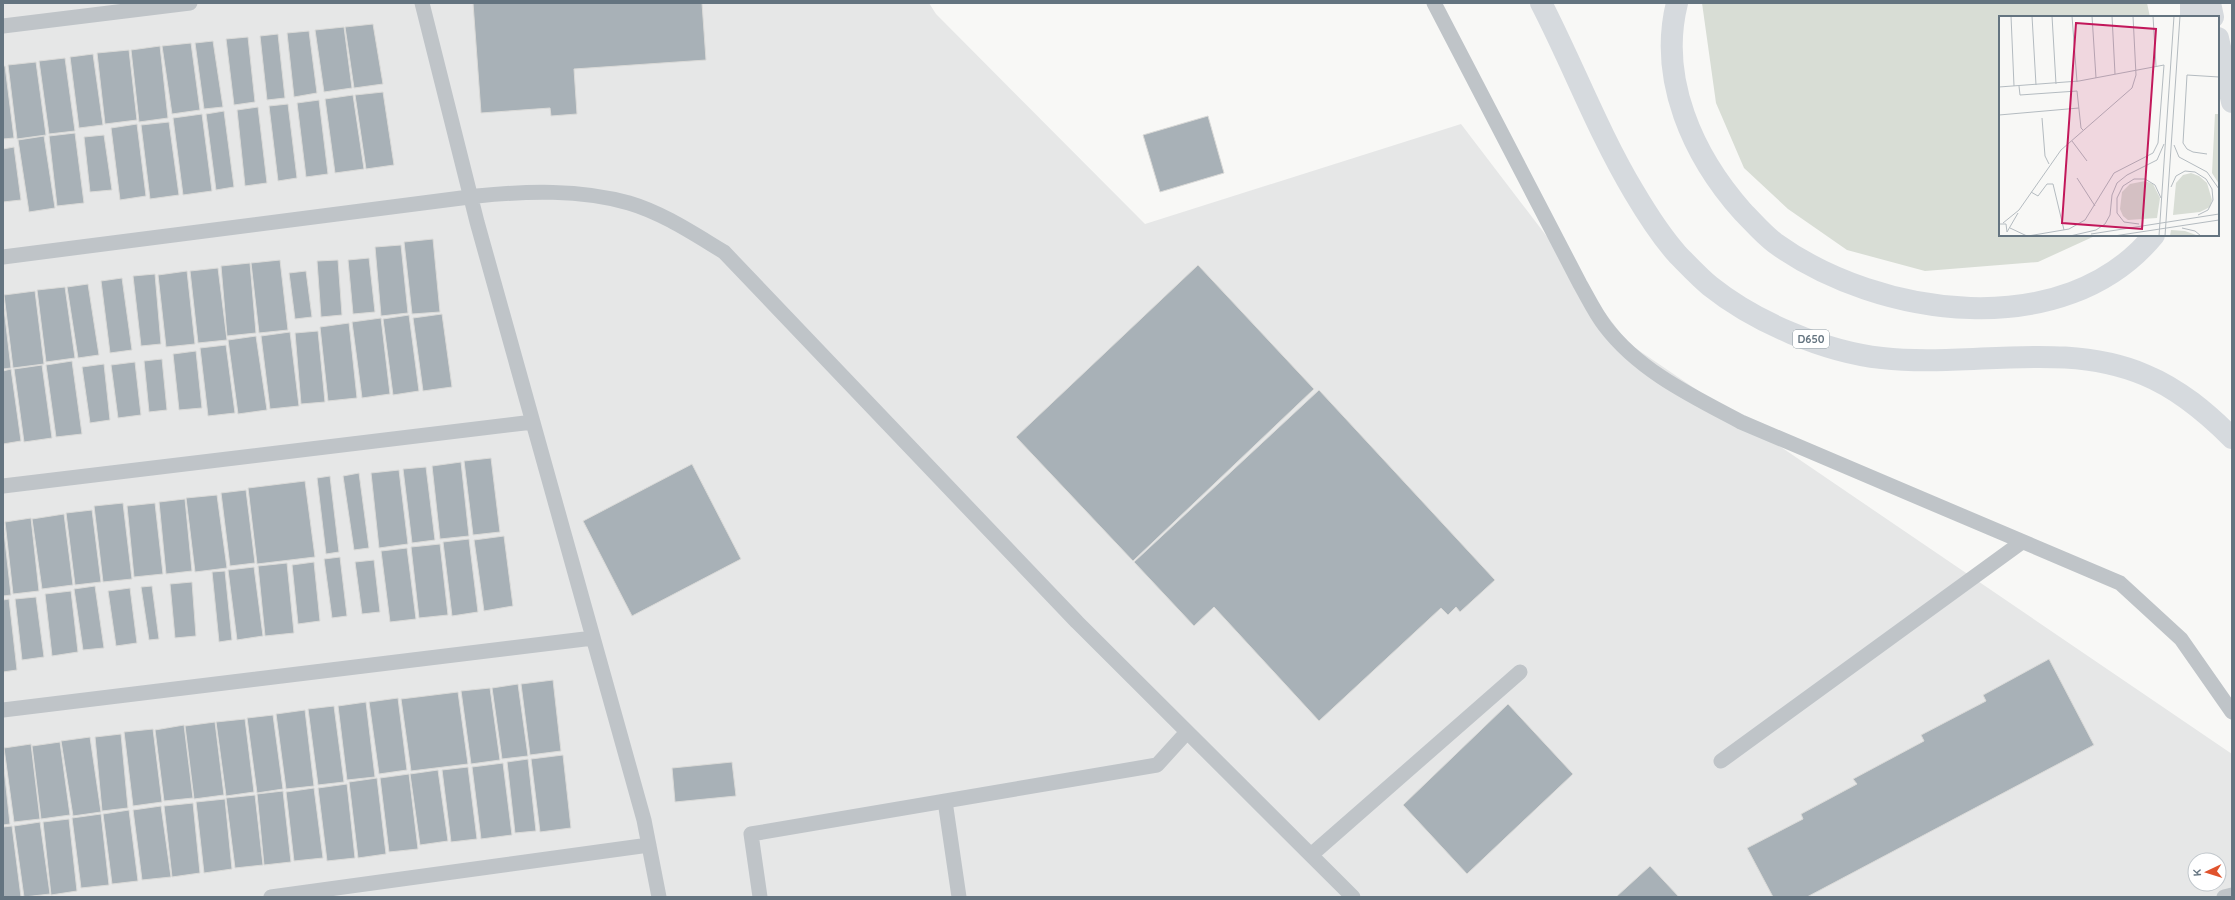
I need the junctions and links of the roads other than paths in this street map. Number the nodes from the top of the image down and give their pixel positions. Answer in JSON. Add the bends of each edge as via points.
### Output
{"nodes":[{"id":1,"x":190,"y":3,"type":"edge"},
{"id":2,"x":422,"y":3,"type":"edge"},
{"id":3,"x":1434,"y":3,"type":"edge"},
{"id":4,"x":1541,"y":3,"type":"edge"},
{"id":5,"x":1677,"y":3,"type":"edge"},
{"id":6,"x":2191,"y":3,"type":"edge"},
{"id":7,"x":2210,"y":3,"type":"edge"},
{"id":8,"x":2191,"y":16,"type":"edge"},
{"id":9,"x":2213,"y":16,"type":"edge"},
{"id":10,"x":3,"y":26,"type":"edge"},
{"id":11,"x":2219,"y":43,"type":"edge"},
{"id":12,"x":2232,"y":102,"type":"edge"},
{"id":13,"x":471,"y":197,"type":"junction"},
{"id":14,"x":2153,"y":236,"type":"edge"},
{"id":15,"x":3,"y":257,"type":"edge"},
{"id":16,"x":533,"y":422,"type":"junction"},
{"id":17,"x":2232,"y":438,"type":"edge"},
{"id":18,"x":3,"y":486,"type":"edge"},
{"id":19,"x":2022,"y":542,"type":"junction"},
{"id":20,"x":593,"y":638,"type":"junction"},
{"id":21,"x":1520,"y":672,"type":"dead end"},
{"id":22,"x":3,"y":710,"type":"edge"},
{"id":23,"x":2232,"y":712,"type":"edge"},
{"id":24,"x":1187,"y":732,"type":"junction"},
{"id":25,"x":1721,"y":761,"type":"dead end"},
{"id":26,"x":945,"y":801,"type":"junction"},
{"id":27,"x":649,"y":845,"type":"junction"},
{"id":28,"x":1311,"y":855,"type":"junction"},
{"id":29,"x":2232,"y":894,"type":"edge"},
{"id":30,"x":271,"y":897,"type":"edge"},
{"id":31,"x":659,"y":897,"type":"edge"},
{"id":32,"x":760,"y":897,"type":"edge"},
{"id":33,"x":959,"y":897,"type":"edge"},
{"id":34,"x":1353,"y":897,"type":"edge"},
{"id":35,"x":2224,"y":897,"type":"edge"}],
"edges":[{"from":1,"to":10,"type":"lane"},
{"from":2,"to":13,"type":"lane"},
{"from":3,"to":19,"type":"lane","via":[[1580,284],[1605,326],[1638,361],[1684,391],[1741,422]]},
{"from":4,"to":17,"type":"highway","number":"D650","via":[[1616,162],[1648,216],[1676,253],[1710,286],[1749,312],[1792,333],[1839,349],[1880,358],[1922,361],[2071,358],[2113,364],[2145,375],[2178,393],[2210,416]]},
{"from":5,"to":14,"type":"highway","via":[[1672,51],[1677,89],[1687,126],[1704,160],[1724,190],[1774,242],[1839,279],[1913,301],[1947,306],[2020,306],[2049,301],[2082,290],[2110,276],[2134,257]]},
{"from":6,"to":8,"type":"highway"},
{"from":7,"to":9,"type":"highway"},
{"from":11,"to":12,"type":"highway"},
{"from":13,"to":15,"type":"lane"},
{"from":13,"to":16,"type":"lane"},
{"from":13,"to":24,"type":"lane","via":[[529,191],[579,194],[629,203],[678,224],[724,252],[1077,622]]},
{"from":16,"to":18,"type":"lane"},
{"from":16,"to":20,"type":"lane"},
{"from":19,"to":23,"type":"lane","via":[[2120,583],[2181,639]]},
{"from":19,"to":25,"type":"lane"},
{"from":20,"to":22,"type":"lane"},
{"from":20,"to":27,"type":"lane"},
{"from":21,"to":28,"type":"lane"},
{"from":24,"to":26,"type":"lane","via":[[1157,765]]},
{"from":24,"to":28,"type":"lane"},
{"from":26,"to":32,"type":"lane","via":[[751,834]]},
{"from":26,"to":33,"type":"lane"},
{"from":27,"to":30,"type":"lane"},
{"from":27,"to":31,"type":"lane"},
{"from":28,"to":34,"type":"lane"},
{"from":29,"to":35,"type":"lane"}]}
